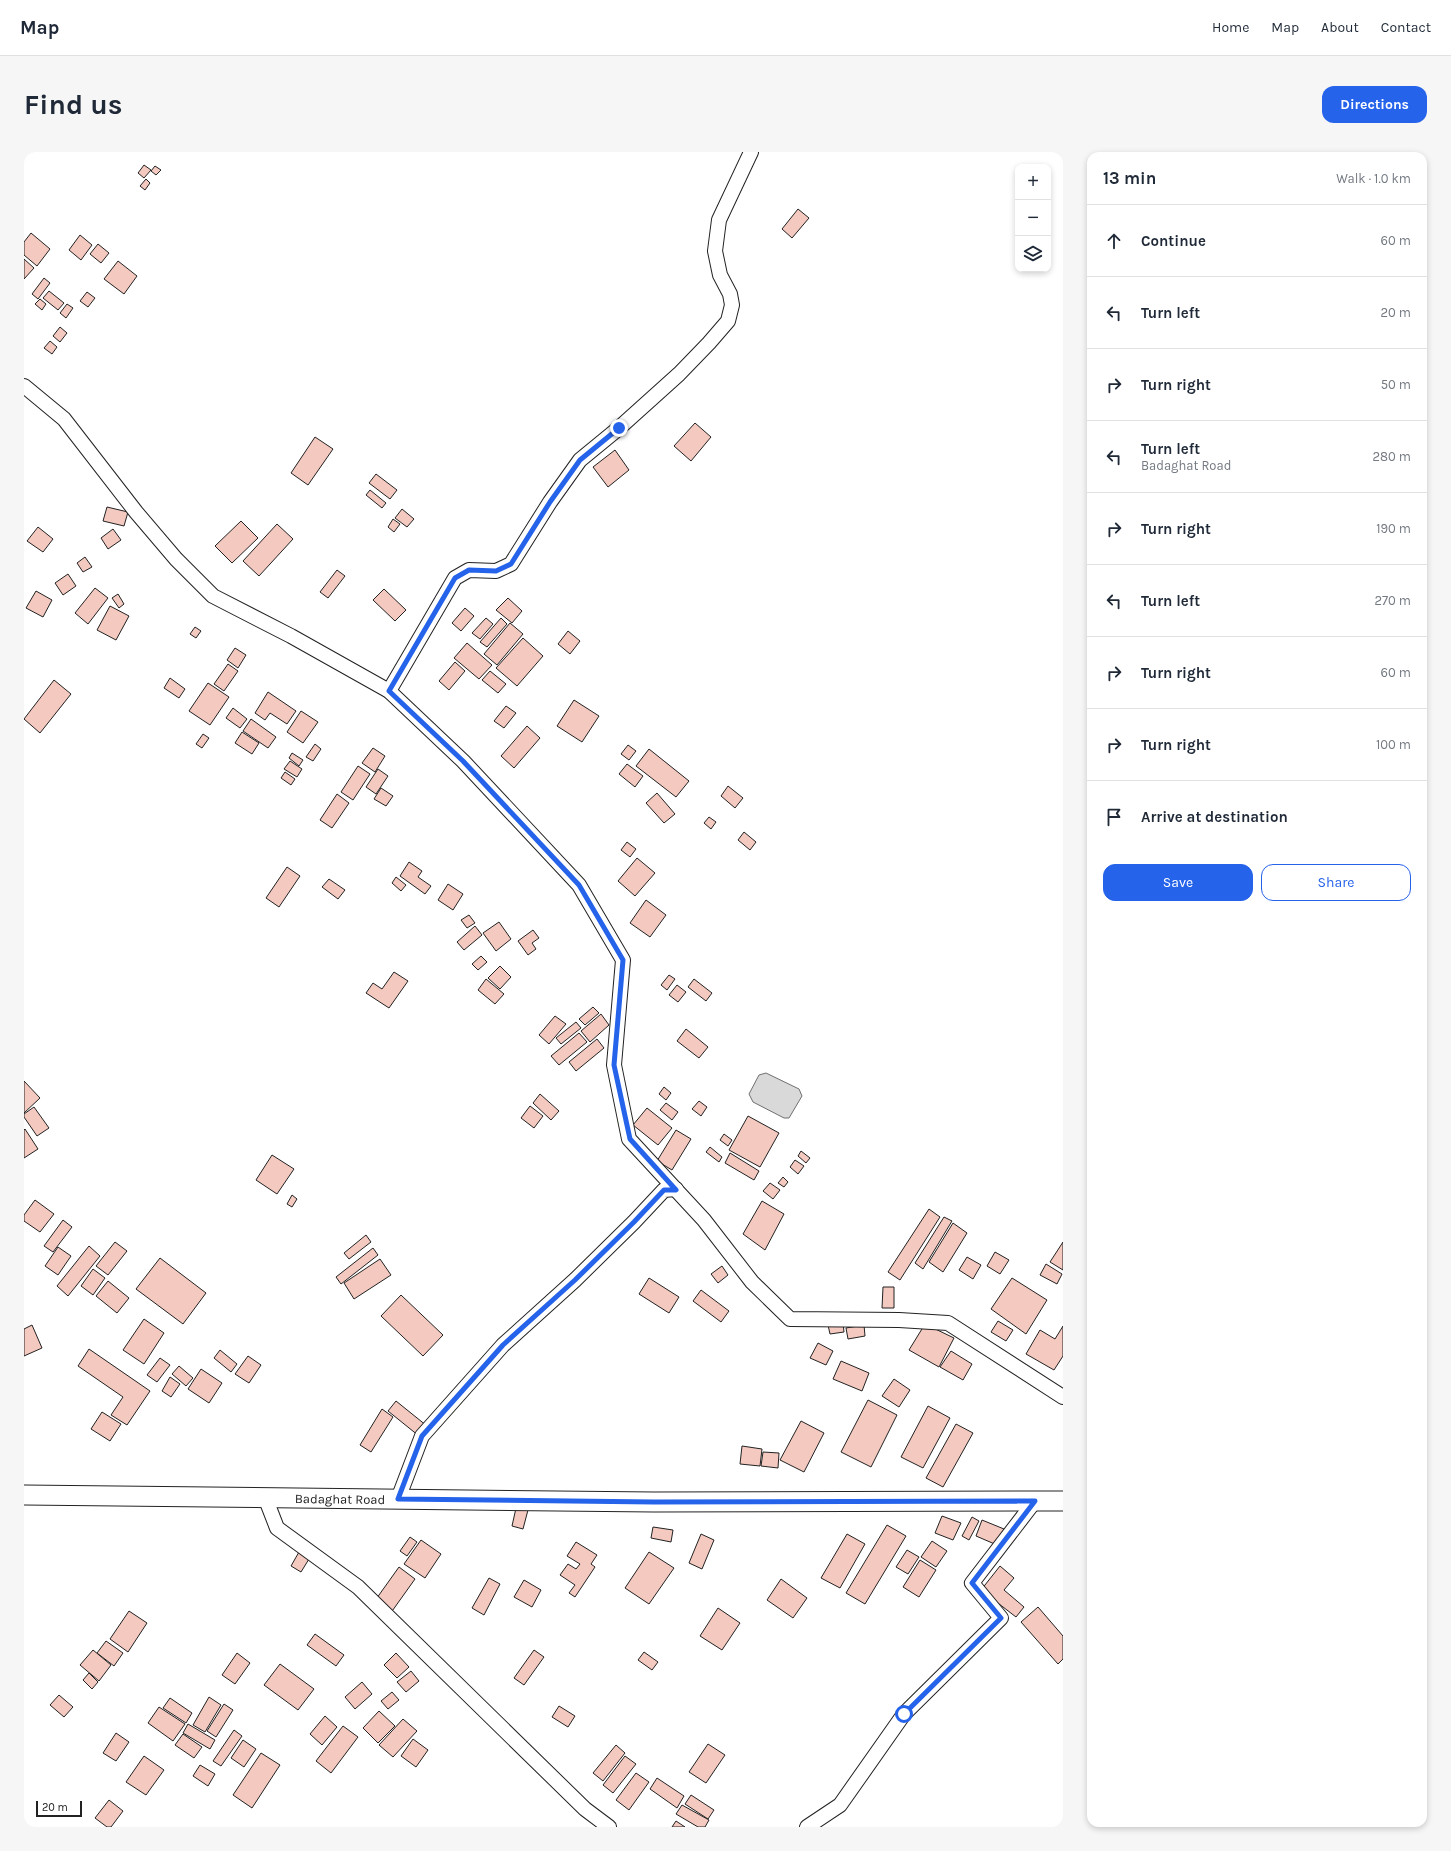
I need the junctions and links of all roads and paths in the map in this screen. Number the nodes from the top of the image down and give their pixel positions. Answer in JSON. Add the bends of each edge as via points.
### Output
{"nodes":[{"id":1,"x":752,"y":152,"type":"edge"},
{"id":2,"x":24,"y":386,"type":"edge"},
{"id":3,"x":389,"y":691,"type":"junction"},
{"id":4,"x":676,"y":1190,"type":"junction"},
{"id":5,"x":1063,"y":1397,"type":"edge"},
{"id":6,"x":24,"y":1495,"type":"edge"},
{"id":7,"x":265,"y":1497,"type":"junction"},
{"id":8,"x":398,"y":1499,"type":"junction"},
{"id":9,"x":1035,"y":1501,"type":"junction"},
{"id":10,"x":1063,"y":1501,"type":"edge"},
{"id":11,"x":609,"y":1827,"type":"edge"},
{"id":12,"x":807,"y":1827,"type":"edge"}],
"edges":[{"from":1,"to":3,"type":"street","via":[[719,220],[716,251],[720,275],[730,294],[732,305],[728,321],[679,374],[580,460],[511,564],[496,571],[469,570],[455,578]]},
{"from":2,"to":3,"type":"street","via":[[64,419],[136,512],[176,559],[213,596]]},
{"from":3,"to":4,"type":"street","via":[[463,761],[579,885],[623,960],[614,1065],[630,1139]]},
{"from":4,"to":5,"type":"street","via":[[704,1220],[752,1282],[790,1319],[948,1323]]},
{"from":4,"to":8,"type":"street","via":[[664,1190],[575,1280],[503,1345],[422,1436]]},
{"from":6,"to":7,"type":"main road","name":"Badaghat Road"},
{"from":7,"to":8,"type":"main road","name":"Badaghat Road"},
{"from":7,"to":11,"type":"street","via":[[277,1528],[358,1588],[585,1808]]},
{"from":8,"to":9,"type":"main road","name":"Badaghat Road","via":[[654,1502]]},
{"from":9,"to":10,"type":"main road","name":"Badaghat Road"},
{"from":9,"to":12,"type":"street","via":[[972,1583],[1001,1618],[904,1714],[840,1805]]}]}
